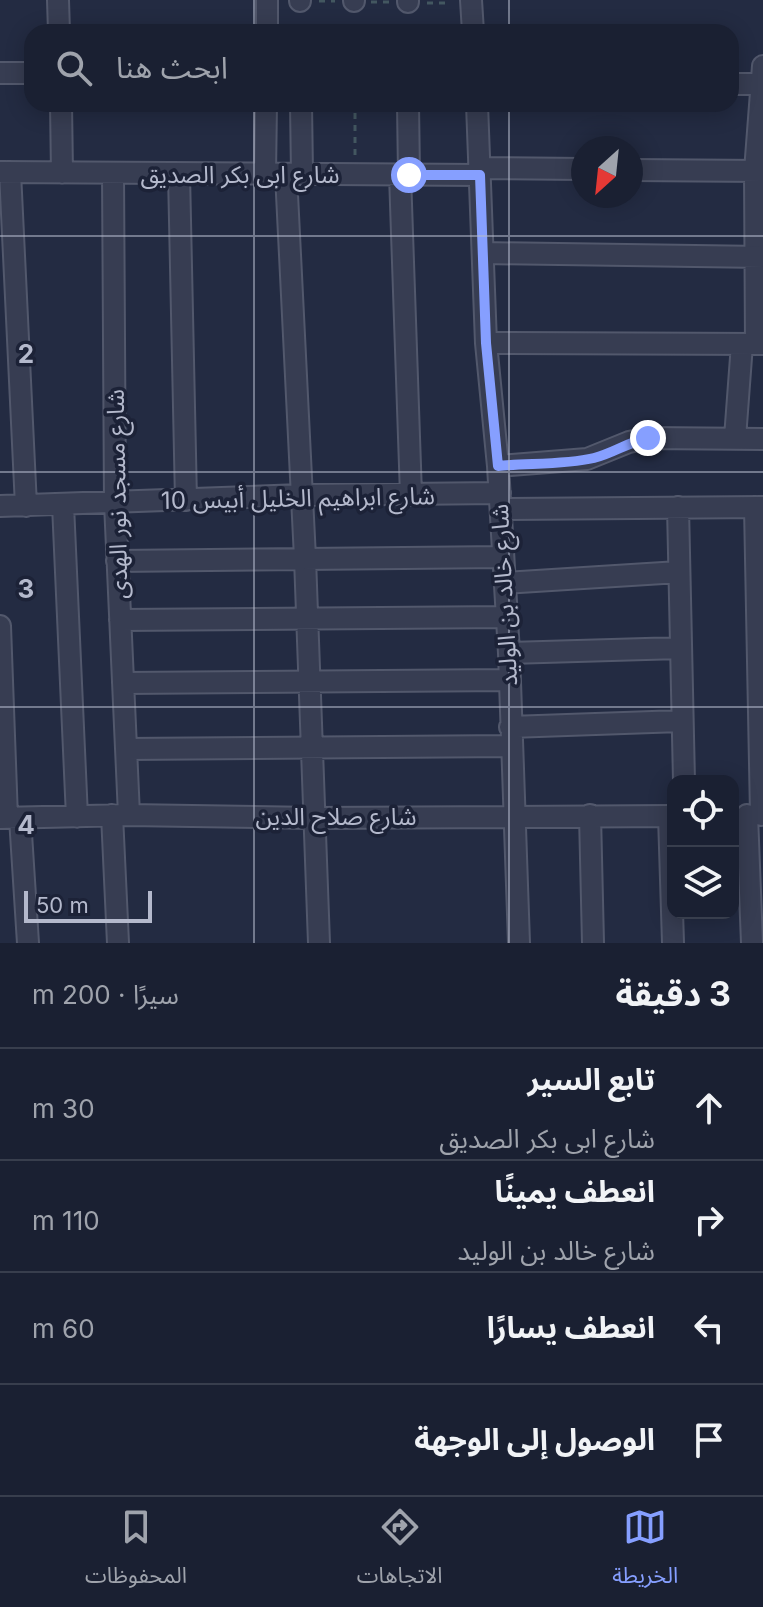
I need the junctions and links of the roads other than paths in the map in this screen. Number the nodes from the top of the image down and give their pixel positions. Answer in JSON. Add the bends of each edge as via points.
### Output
{"nodes":[{"id":1,"x":58,"y":0,"type":"edge"},
{"id":2,"x":267,"y":0,"type":"edge"},
{"id":3,"x":471,"y":0,"type":"edge"},
{"id":4,"x":59,"y":24,"type":"edge"},
{"id":5,"x":267,"y":24,"type":"edge"},
{"id":6,"x":472,"y":24,"type":"edge"},
{"id":7,"x":0,"y":73,"type":"edge"},
{"id":8,"x":24,"y":73,"type":"edge"},
{"id":9,"x":762,"y":78,"type":"edge"},
{"id":10,"x":739,"y":82,"type":"edge"},
{"id":11,"x":61,"y":112,"type":"edge"},
{"id":12,"x":266,"y":112,"type":"edge"},
{"id":13,"x":300,"y":112,"type":"edge"},
{"id":14,"x":408,"y":112,"type":"edge"},
{"id":15,"x":477,"y":112,"type":"edge"},
{"id":16,"x":571,"y":169,"type":"edge"},
{"id":17,"x":643,"y":170,"type":"edge"},
{"id":18,"x":759,"y":171,"type":"edge"},
{"id":19,"x":5,"y":172,"type":"edge"},
{"id":20,"x":480,"y":172,"type":"junction"},
{"id":21,"x":62,"y":173,"type":"junction"},
{"id":22,"x":113,"y":173,"type":"junction"},
{"id":23,"x":179,"y":174,"type":"junction"},
{"id":24,"x":265,"y":174,"type":"junction"},
{"id":25,"x":294,"y":174,"type":"junction"},
{"id":26,"x":404,"y":175,"type":"junction"},
{"id":27,"x":483,"y":253,"type":"junction"},
{"id":28,"x":759,"y":256,"type":"edge"},
{"id":29,"x":486,"y":343,"type":"junction"},
{"id":30,"x":754,"y":344,"type":"edge"},
{"id":31,"x":9,"y":362,"type":"edge"},
{"id":32,"x":735,"y":438,"type":"junction"},
{"id":33,"x":763,"y":439,"type":"edge"},
{"id":34,"x":498,"y":466,"type":"junction"},
{"id":35,"x":301,"y":495,"type":"junction"},
{"id":36,"x":411,"y":495,"type":"junction"},
{"id":37,"x":186,"y":500,"type":"junction"},
{"id":38,"x":500,"y":501,"type":"junction"},
{"id":39,"x":115,"y":503,"type":"junction"},
{"id":40,"x":63,"y":505,"type":"junction"},
{"id":41,"x":0,"y":506,"type":"edge"},
{"id":42,"x":26,"y":506,"type":"junction"},
{"id":43,"x":678,"y":507,"type":"junction"},
{"id":44,"x":759,"y":507,"type":"edge"},
{"id":45,"x":503,"y":557,"type":"junction"},
{"id":46,"x":305,"y":558,"type":"junction"},
{"id":47,"x":117,"y":561,"type":"junction"},
{"id":48,"x":679,"y":572,"type":"junction"},
{"id":49,"x":505,"y":583,"type":"junction"},
{"id":50,"x":307,"y":617,"type":"junction"},
{"id":51,"x":507,"y":617,"type":"junction"},
{"id":52,"x":120,"y":620,"type":"junction"},
{"id":53,"x":0,"y":626,"type":"edge"},
{"id":54,"x":680,"y":648,"type":"junction"},
{"id":55,"x":509,"y":653,"type":"junction"},
{"id":56,"x":309,"y":680,"type":"junction"},
{"id":57,"x":508,"y":680,"type":"junction"},
{"id":58,"x":123,"y":683,"type":"junction"},
{"id":59,"x":681,"y":721,"type":"junction"},
{"id":60,"x":510,"y":737,"type":"junction"},
{"id":61,"x":311,"y":746,"type":"junction"},
{"id":62,"x":126,"y":749,"type":"junction"},
{"id":63,"x":684,"y":775,"type":"edge"},
{"id":64,"x":121,"y":815,"type":"junction"},
{"id":65,"x":514,"y":815,"type":"junction"},
{"id":66,"x":590,"y":815,"type":"junction"},
{"id":67,"x":751,"y":815,"type":"edge"},
{"id":68,"x":667,"y":816,"type":"edge"},
{"id":69,"x":77,"y":817,"type":"junction"},
{"id":70,"x":9,"y":818,"type":"edge"},
{"id":71,"x":314,"y":818,"type":"junction"},
{"id":72,"x":671,"y":847,"type":"edge"},
{"id":73,"x":28,"y":943,"type":"edge"},
{"id":74,"x":118,"y":943,"type":"edge"},
{"id":75,"x":319,"y":943,"type":"edge"},
{"id":76,"x":519,"y":943,"type":"edge"},
{"id":77,"x":593,"y":943,"type":"edge"},
{"id":78,"x":673,"y":943,"type":"edge"},
{"id":79,"x":752,"y":943,"type":"edge"}],
"edges":[{"from":1,"to":4,"type":"street"},
{"from":2,"to":5,"type":"street"},
{"from":3,"to":6,"type":"street"},
{"from":7,"to":8,"type":"street"},
{"from":9,"to":10,"type":"street"},
{"from":9,"to":18,"type":"street"},
{"from":11,"to":21,"type":"street"},
{"from":12,"to":24,"type":"street"},
{"from":13,"to":25,"type":"street"},
{"from":14,"to":26,"type":"street"},
{"from":15,"to":20,"type":"street","name":"شارع خالد بن الوليد"},
{"from":16,"to":20,"type":"street","name":"شارع ابى بكر الصديق"},
{"from":17,"to":18,"type":"street"},
{"from":18,"to":28,"type":"street"},
{"from":19,"to":21,"type":"street","name":"شارع ابى بكر الصديق"},
{"from":19,"to":31,"type":"street"},
{"from":20,"to":26,"type":"street","name":"شارع ابى بكر الصديق"},
{"from":20,"to":27,"type":"street","name":"شارع خالد بن الوليد"},
{"from":21,"to":22,"type":"street","name":"شارع ابى بكر الصديق"},
{"from":22,"to":23,"type":"street","name":"شارع ابى بكر الصديق"},
{"from":22,"to":39,"type":"street","name":"شارع مسجد نور الهدى"},
{"from":23,"to":24,"type":"street","name":"شارع ابى بكر الصديق"},
{"from":23,"to":37,"type":"street"},
{"from":24,"to":25,"type":"street","name":"شارع ابى بكر الصديق"},
{"from":25,"to":26,"type":"street","name":"شارع ابى بكر الصديق"},
{"from":25,"to":35,"type":"street"},
{"from":26,"to":36,"type":"street"},
{"from":27,"to":28,"type":"street"},
{"from":27,"to":29,"type":"street","name":"شارع خالد بن الوليد"},
{"from":28,"to":30,"type":"street"},
{"from":29,"to":30,"type":"street"},
{"from":29,"to":34,"type":"street","name":"شارع خالد بن الوليد"},
{"from":30,"to":32,"type":"street"},
{"from":31,"to":42,"type":"street"},
{"from":32,"to":33,"type":"street"},
{"from":32,"to":34,"type":"street","via":[[648,438],[587,459]]},
{"from":34,"to":38,"type":"street","name":"شارع خالد بن الوليد"},
{"from":35,"to":36,"type":"street","name":"شارع ابراهيم الخليل أبيس 10"},
{"from":35,"to":37,"type":"street","name":"شارع ابراهيم الخليل أبيس 10"},
{"from":35,"to":46,"type":"street"},
{"from":36,"to":38,"type":"street","name":"شارع ابراهيم الخليل أبيس 10"},
{"from":37,"to":39,"type":"street","name":"شارع ابراهيم الخليل أبيس 10"},
{"from":38,"to":43,"type":"street","name":"شارع ابراهيم الخليل أبيس 10"},
{"from":38,"to":45,"type":"street","name":"شارع خالد بن الوليد"},
{"from":39,"to":40,"type":"street","name":"شارع ابراهيم الخليل أبيس 10"},
{"from":39,"to":47,"type":"street","name":"شارع مسجد نور الهدى"},
{"from":40,"to":42,"type":"street","name":"شارع ابراهيم الخليل أبيس 10"},
{"from":40,"to":69,"type":"street"},
{"from":41,"to":42,"type":"street","name":"شارع ابراهيم الخليل أبيس 10"},
{"from":43,"to":44,"type":"street","name":"شارع ابراهيم الخليل أبيس 10"},
{"from":43,"to":48,"type":"street"},
{"from":44,"to":67,"type":"street"},
{"from":45,"to":46,"type":"street"},
{"from":45,"to":49,"type":"street","name":"شارع خالد بن الوليد"},
{"from":46,"to":47,"type":"street"},
{"from":46,"to":50,"type":"street"},
{"from":47,"to":52,"type":"street","name":"شارع مسجد نور الهدى"},
{"from":48,"to":49,"type":"street"},
{"from":48,"to":54,"type":"street"},
{"from":49,"to":51,"type":"street","name":"شارع خالد بن الوليد"},
{"from":50,"to":51,"type":"street"},
{"from":50,"to":52,"type":"street"},
{"from":50,"to":56,"type":"street"},
{"from":51,"to":55,"type":"street","name":"شارع خالد بن الوليد"},
{"from":52,"to":58,"type":"street","name":"شارع مسجد نور الهدى"},
{"from":53,"to":70,"type":"street"},
{"from":54,"to":55,"type":"street"},
{"from":54,"to":59,"type":"street"},
{"from":55,"to":57,"type":"street","name":"شارع خالد بن الوليد"},
{"from":56,"to":57,"type":"street"},
{"from":56,"to":58,"type":"street"},
{"from":56,"to":61,"type":"street"},
{"from":57,"to":60,"type":"street","name":"شارع خالد بن الوليد"},
{"from":58,"to":62,"type":"street","name":"شارع مسجد نور الهدى"},
{"from":59,"to":60,"type":"street"},
{"from":59,"to":63,"type":"street"},
{"from":60,"to":61,"type":"street"},
{"from":60,"to":65,"type":"street","name":"شارع خالد بن الوليد"},
{"from":61,"to":62,"type":"street"},
{"from":61,"to":71,"type":"street"},
{"from":62,"to":64,"type":"street","name":"شارع مسجد نور الهدى"},
{"from":64,"to":69,"type":"street","name":"شارع صلاح الدين"},
{"from":64,"to":71,"type":"street","name":"شارع صلاح الدين"},
{"from":64,"to":74,"type":"street","name":"شارع مسجد نور الهدى"},
{"from":65,"to":66,"type":"street","name":"شارع صلاح الدين"},
{"from":65,"to":71,"type":"street","name":"شارع صلاح الدين"},
{"from":65,"to":76,"type":"street","name":"شارع خالد بن الوليد"},
{"from":66,"to":68,"type":"street","name":"شارع صلاح الدين"},
{"from":66,"to":77,"type":"street"},
{"from":67,"to":79,"type":"street"},
{"from":69,"to":70,"type":"street","name":"شارع صلاح الدين"},
{"from":70,"to":73,"type":"street"},
{"from":71,"to":75,"type":"street"},
{"from":72,"to":78,"type":"street"}]}
